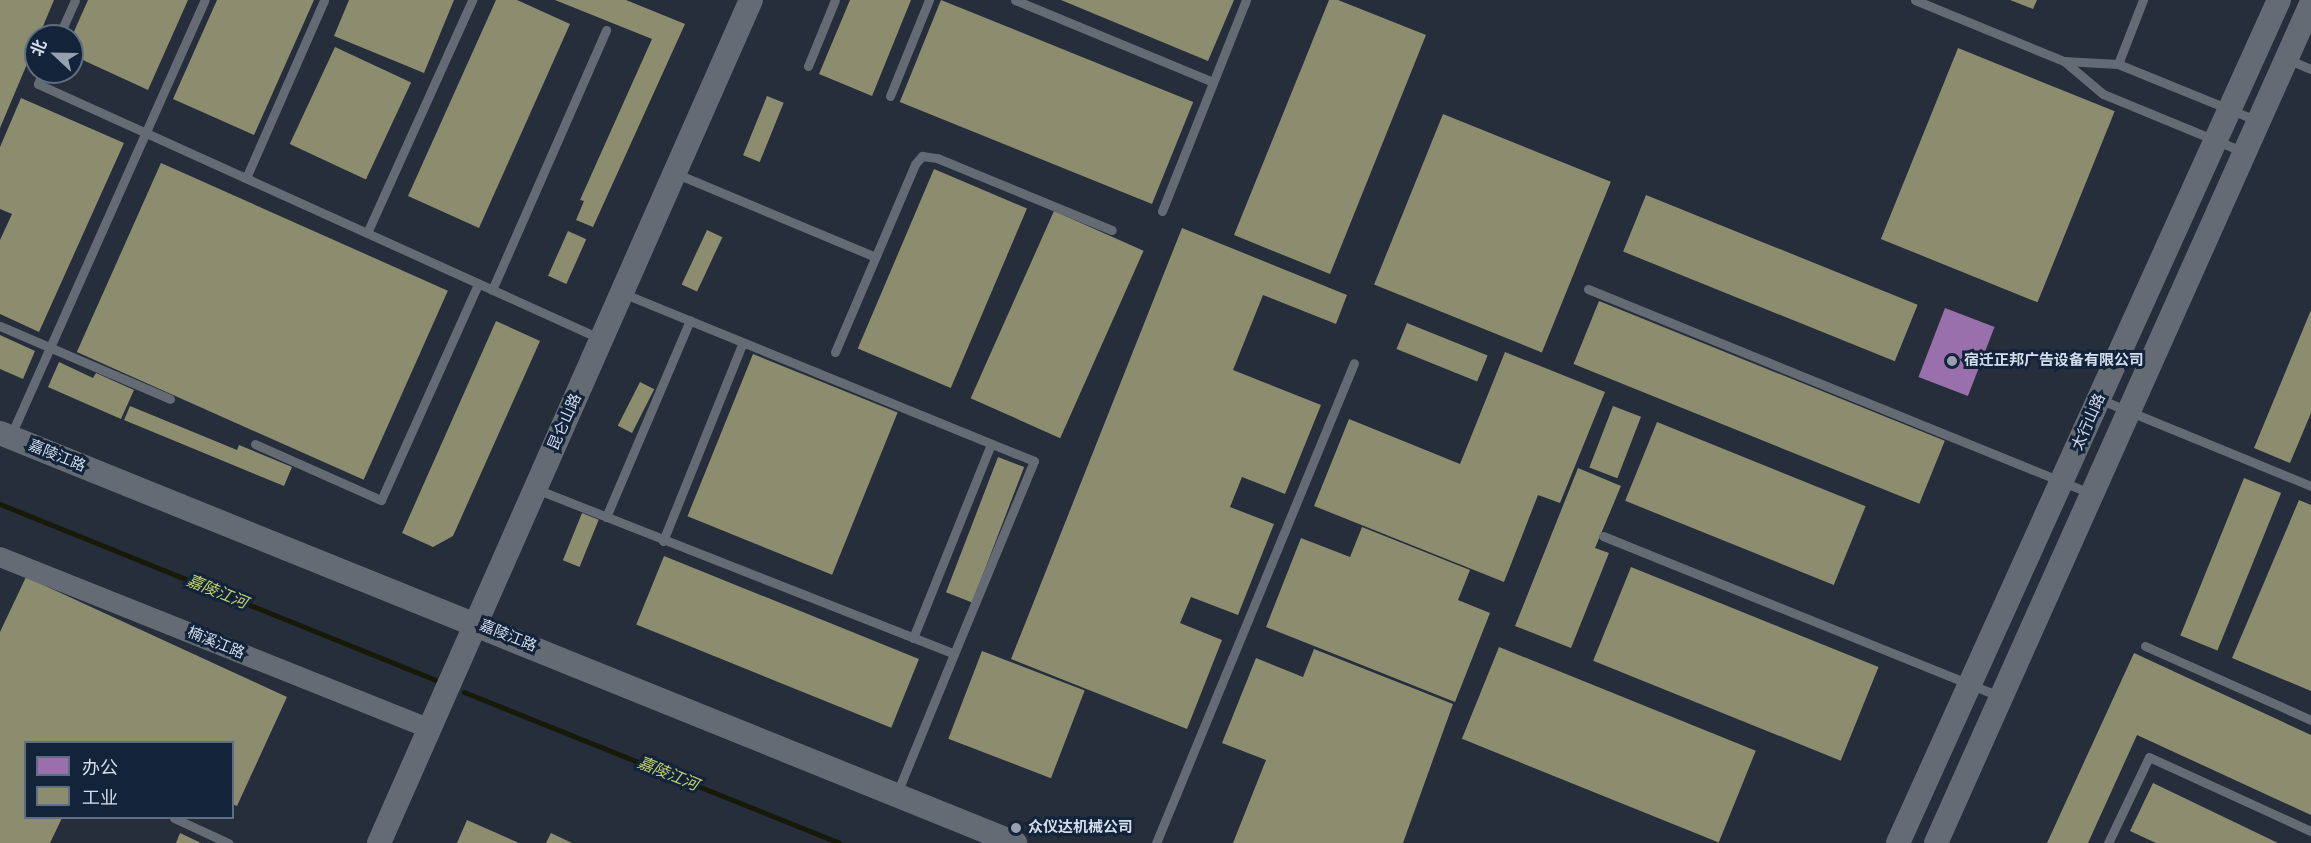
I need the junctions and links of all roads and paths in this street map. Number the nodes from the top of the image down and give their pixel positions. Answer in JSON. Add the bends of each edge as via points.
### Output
{"nodes":[{"id":1,"x":75,"y":0,"type":"edge"},
{"id":2,"x":205,"y":0,"type":"edge"},
{"id":3,"x":324,"y":0,"type":"edge"},
{"id":4,"x":472,"y":0,"type":"edge"},
{"id":5,"x":751,"y":0,"type":"edge"},
{"id":6,"x":836,"y":0,"type":"edge"},
{"id":7,"x":929,"y":0,"type":"edge"},
{"id":8,"x":1014,"y":0,"type":"edge"},
{"id":9,"x":1246,"y":0,"type":"edge"},
{"id":10,"x":1915,"y":0,"type":"edge"},
{"id":11,"x":2143,"y":0,"type":"edge"},
{"id":12,"x":2279,"y":0,"type":"edge"},
{"id":13,"x":2311,"y":4,"type":"edge"},
{"id":14,"x":64,"y":24,"type":"edge"},
{"id":15,"x":606,"y":30,"type":"dead end"},
{"id":16,"x":2287,"y":59,"type":"junction"},
{"id":17,"x":2064,"y":61,"type":"junction"},
{"id":18,"x":2118,"y":64,"type":"junction"},
{"id":19,"x":808,"y":66,"type":"dead end"},
{"id":20,"x":2311,"y":69,"type":"edge"},
{"id":21,"x":1213,"y":82,"type":"junction"},
{"id":22,"x":38,"y":84,"type":"edge"},
{"id":23,"x":890,"y":96,"type":"dead end"},
{"id":24,"x":2229,"y":109,"type":"junction"},
{"id":25,"x":2259,"y":121,"type":"junction"},
{"id":26,"x":146,"y":133,"type":"junction"},
{"id":27,"x":2215,"y":140,"type":"junction"},
{"id":28,"x":2245,"y":152,"type":"junction"},
{"id":29,"x":675,"y":173,"type":"junction"},
{"id":30,"x":246,"y":178,"type":"junction"},
{"id":31,"x":1162,"y":211,"type":"dead end"},
{"id":32,"x":1112,"y":230,"type":"dead end"},
{"id":33,"x":367,"y":233,"type":"junction"},
{"id":34,"x":875,"y":257,"type":"junction"},
{"id":35,"x":478,"y":284,"type":"junction"},
{"id":36,"x":1588,"y":289,"type":"dead end"},
{"id":37,"x":492,"y":290,"type":"junction"},
{"id":38,"x":622,"y":293,"type":"junction"},
{"id":39,"x":690,"y":320,"type":"junction"},
{"id":40,"x":0,"y":326,"type":"edge"},
{"id":41,"x":602,"y":339,"type":"junction"},
{"id":42,"x":743,"y":342,"type":"junction"},
{"id":43,"x":50,"y":347,"type":"junction"},
{"id":44,"x":835,"y":351,"type":"dead end"},
{"id":45,"x":1354,"y":363,"type":"dead end"},
{"id":46,"x":170,"y":399,"type":"dead end"},
{"id":47,"x":2099,"y":399,"type":"junction"},
{"id":48,"x":2129,"y":411,"type":"junction"},
{"id":49,"x":5,"y":435,"type":"edge"},
{"id":50,"x":255,"y":444,"type":"dead end"},
{"id":51,"x":991,"y":444,"type":"junction"},
{"id":52,"x":2062,"y":481,"type":"junction"},
{"id":53,"x":2311,"y":486,"type":"edge"},
{"id":54,"x":536,"y":489,"type":"junction"},
{"id":55,"x":2092,"y":494,"type":"junction"},
{"id":56,"x":606,"y":517,"type":"junction"},
{"id":57,"x":1603,"y":536,"type":"dead end"},
{"id":58,"x":663,"y":541,"type":"junction"},
{"id":59,"x":0,"y":557,"type":"edge"},
{"id":60,"x":476,"y":623,"type":"junction"},
{"id":61,"x":913,"y":638,"type":"junction"},
{"id":62,"x":2145,"y":646,"type":"dead end"},
{"id":63,"x":954,"y":654,"type":"junction"},
{"id":64,"x":1969,"y":684,"type":"junction"},
{"id":65,"x":2002,"y":697,"type":"junction"},
{"id":66,"x":2311,"y":720,"type":"edge"},
{"id":67,"x":431,"y":729,"type":"junction"},
{"id":68,"x":897,"y":794,"type":"junction"},
{"id":69,"x":176,"y":819,"type":"edge"},
{"id":70,"x":2311,"y":831,"type":"edge"},
{"id":71,"x":228,"y":843,"type":"edge"},
{"id":72,"x":379,"y":843,"type":"edge"},
{"id":73,"x":1016,"y":843,"type":"edge"},
{"id":74,"x":1156,"y":843,"type":"edge"},
{"id":75,"x":1898,"y":843,"type":"edge"},
{"id":76,"x":1936,"y":843,"type":"edge"},
{"id":77,"x":2108,"y":843,"type":"edge"}],
"edges":[{"from":1,"to":14,"type":"lane"},
{"from":2,"to":26,"type":"lane"},
{"from":3,"to":30,"type":"lane"},
{"from":4,"to":33,"type":"lane"},
{"from":5,"to":29,"type":"street","name":"昆仑山路"},
{"from":6,"to":19,"type":"lane"},
{"from":7,"to":23,"type":"lane"},
{"from":8,"to":21,"type":"lane"},
{"from":9,"to":21,"type":"lane"},
{"from":10,"to":17,"type":"lane"},
{"from":11,"to":18,"type":"lane"},
{"from":12,"to":24,"type":"street","name":"太行山路"},
{"from":13,"to":16,"type":"street"},
{"from":15,"to":37,"type":"lane"},
{"from":16,"to":20,"type":"lane"},
{"from":16,"to":25,"type":"street"},
{"from":17,"to":18,"type":"lane"},
{"from":17,"to":27,"type":"lane","via":[[2103,94]]},
{"from":18,"to":24,"type":"lane"},
{"from":21,"to":31,"type":"lane"},
{"from":22,"to":26,"type":"lane"},
{"from":24,"to":25,"type":"lane"},
{"from":24,"to":27,"type":"street","name":"太行山路"},
{"from":25,"to":28,"type":"street"},
{"from":26,"to":30,"type":"lane"},
{"from":26,"to":43,"type":"lane"},
{"from":27,"to":28,"type":"lane"},
{"from":27,"to":47,"type":"street","name":"太行山路"},
{"from":28,"to":48,"type":"street"},
{"from":29,"to":34,"type":"lane"},
{"from":29,"to":38,"type":"street","name":"昆仑山路"},
{"from":30,"to":33,"type":"lane"},
{"from":32,"to":34,"type":"lane","via":[[937,158],[922,156]]},
{"from":33,"to":35,"type":"lane"},
{"from":34,"to":44,"type":"lane"},
{"from":35,"to":37,"type":"lane"},
{"from":35,"to":50,"type":"lane","via":[[381,500]]},
{"from":36,"to":52,"type":"lane"},
{"from":37,"to":41,"type":"lane"},
{"from":38,"to":39,"type":"lane"},
{"from":38,"to":41,"type":"street","name":"昆仑山路"},
{"from":39,"to":42,"type":"lane"},
{"from":39,"to":56,"type":"lane"},
{"from":40,"to":43,"type":"lane"},
{"from":41,"to":54,"type":"street","name":"昆仑山路"},
{"from":42,"to":51,"type":"lane"},
{"from":42,"to":58,"type":"lane"},
{"from":43,"to":46,"type":"lane"},
{"from":43,"to":49,"type":"lane"},
{"from":45,"to":74,"type":"lane"},
{"from":47,"to":48,"type":"lane"},
{"from":47,"to":52,"type":"street","name":"太行山路"},
{"from":48,"to":53,"type":"lane"},
{"from":48,"to":55,"type":"street"},
{"from":49,"to":60,"type":"street","name":"嘉陵江路"},
{"from":51,"to":61,"type":"lane"},
{"from":51,"to":63,"type":"lane","via":[[1034,461]]},
{"from":52,"to":55,"type":"lane"},
{"from":52,"to":64,"type":"street","name":"太行山路"},
{"from":54,"to":56,"type":"lane"},
{"from":54,"to":60,"type":"street","name":"昆仑山路"},
{"from":55,"to":65,"type":"street"},
{"from":56,"to":58,"type":"lane"},
{"from":57,"to":64,"type":"lane"},
{"from":58,"to":61,"type":"lane"},
{"from":59,"to":67,"type":"street","name":"楠溪江路"},
{"from":60,"to":67,"type":"street","name":"昆仑山路"},
{"from":60,"to":68,"type":"street","name":"嘉陵江路"},
{"from":61,"to":63,"type":"lane"},
{"from":62,"to":66,"type":"lane"},
{"from":63,"to":68,"type":"lane"},
{"from":64,"to":65,"type":"lane"},
{"from":64,"to":75,"type":"street","name":"太行山路"},
{"from":65,"to":76,"type":"street"},
{"from":67,"to":72,"type":"street","name":"昆仑山路"},
{"from":68,"to":73,"type":"street","name":"嘉陵江路"},
{"from":69,"to":71,"type":"lane"},
{"from":70,"to":77,"type":"lane","via":[[2149,757]]}]}
